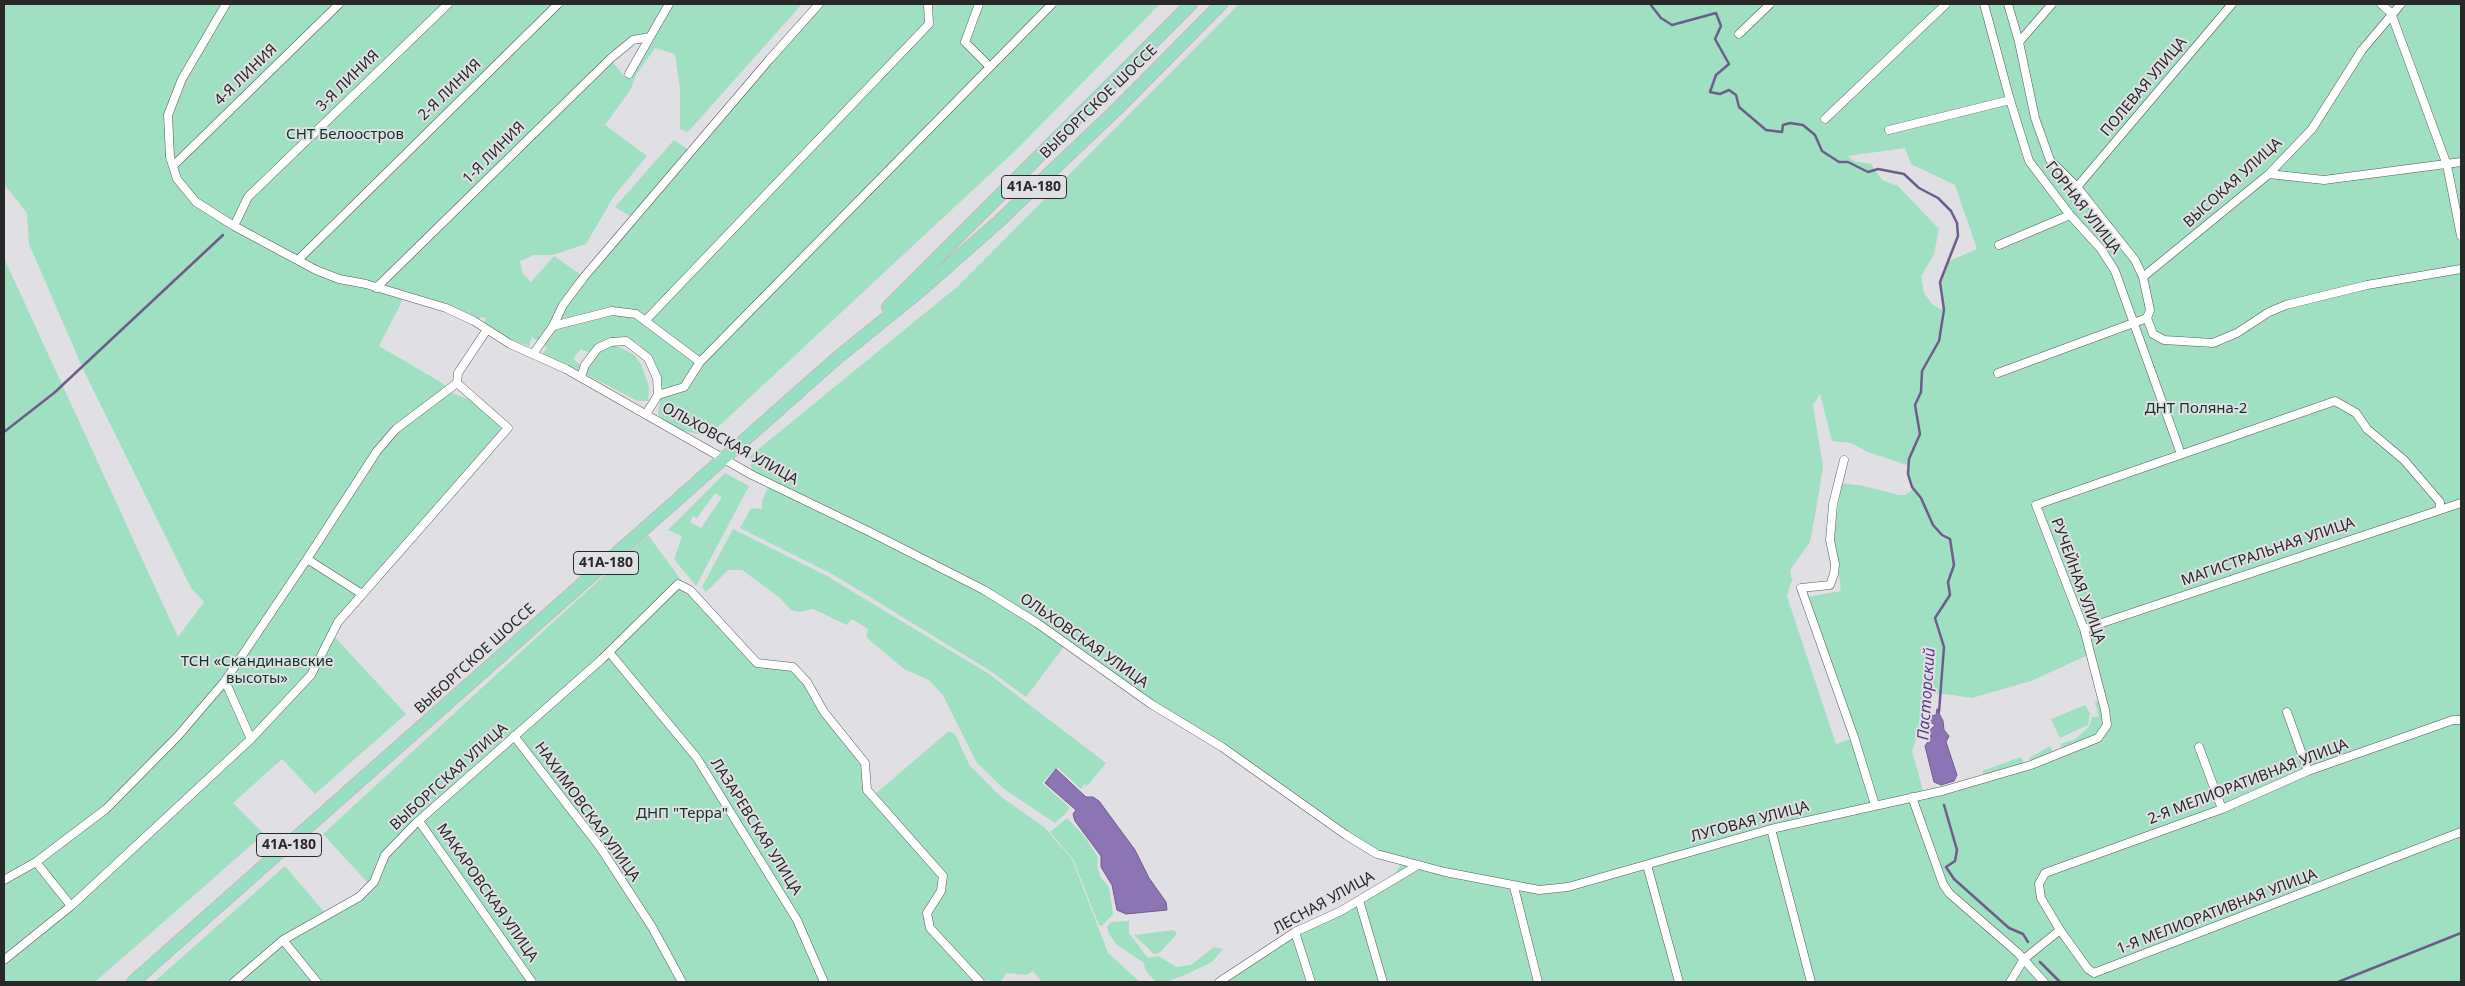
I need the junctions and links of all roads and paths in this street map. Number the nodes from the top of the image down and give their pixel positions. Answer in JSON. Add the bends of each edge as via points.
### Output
{"nodes":[{"id":1,"x":225,"y":4,"type":"edge"},
{"id":2,"x":339,"y":4,"type":"edge"},
{"id":3,"x":448,"y":4,"type":"edge"},
{"id":4,"x":558,"y":4,"type":"edge"},
{"id":5,"x":670,"y":4,"type":"edge"},
{"id":6,"x":819,"y":4,"type":"edge"},
{"id":7,"x":928,"y":4,"type":"edge"},
{"id":8,"x":979,"y":4,"type":"edge"},
{"id":9,"x":1052,"y":4,"type":"edge"},
{"id":10,"x":1191,"y":4,"type":"edge"},
{"id":11,"x":1221,"y":4,"type":"edge"},
{"id":12,"x":1770,"y":4,"type":"edge"},
{"id":13,"x":1946,"y":4,"type":"edge"},
{"id":14,"x":1984,"y":4,"type":"edge"},
{"id":15,"x":2008,"y":4,"type":"edge"},
{"id":16,"x":2052,"y":4,"type":"edge"},
{"id":17,"x":2232,"y":4,"type":"edge"},
{"id":18,"x":2381,"y":4,"type":"edge"},
{"id":19,"x":2401,"y":4,"type":"edge"},
{"id":20,"x":2391,"y":13,"type":"junction"},
{"id":21,"x":1739,"y":34,"type":"dead end"},
{"id":22,"x":650,"y":37,"type":"junction"},
{"id":23,"x":2019,"y":42,"type":"junction"},
{"id":24,"x":989,"y":66,"type":"junction"},
{"id":25,"x":629,"y":74,"type":"dead end"},
{"id":26,"x":2010,"y":100,"type":"junction"},
{"id":27,"x":1825,"y":119,"type":"dead end"},
{"id":28,"x":1889,"y":130,"type":"dead end"},
{"id":29,"x":2461,"y":162,"type":"edge"},
{"id":30,"x":2447,"y":165,"type":"junction"},
{"id":31,"x":173,"y":166,"type":"junction"},
{"id":32,"x":2269,"y":174,"type":"junction"},
{"id":33,"x":2076,"y":187,"type":"junction"},
{"id":34,"x":2070,"y":214,"type":"junction"},
{"id":35,"x":234,"y":226,"type":"junction"},
{"id":36,"x":2461,"y":236,"type":"edge"},
{"id":37,"x":2000,"y":245,"type":"dead end"},
{"id":38,"x":298,"y":260,"type":"junction"},
{"id":39,"x":2461,"y":269,"type":"edge"},
{"id":40,"x":2143,"y":277,"type":"junction"},
{"id":41,"x":376,"y":288,"type":"junction"},
{"id":42,"x":2148,"y":318,"type":"junction"},
{"id":43,"x":646,"y":320,"type":"junction"},
{"id":44,"x":2133,"y":324,"type":"junction"},
{"id":45,"x":553,"y":326,"type":"junction"},
{"id":46,"x":486,"y":330,"type":"junction"},
{"id":47,"x":533,"y":354,"type":"junction"},
{"id":48,"x":837,"y":358,"type":"junction"},
{"id":49,"x":700,"y":362,"type":"junction"},
{"id":50,"x":1998,"y":373,"type":"dead end"},
{"id":51,"x":581,"y":378,"type":"junction"},
{"id":52,"x":457,"y":383,"type":"junction"},
{"id":53,"x":658,"y":395,"type":"junction"},
{"id":54,"x":646,"y":414,"type":"junction"},
{"id":55,"x":2181,"y":454,"type":"junction"},
{"id":56,"x":723,"y":460,"type":"junction"},
{"id":57,"x":1844,"y":460,"type":"dead end"},
{"id":58,"x":2461,"y":503,"type":"edge"},
{"id":59,"x":2440,"y":509,"type":"junction"},
{"id":60,"x":307,"y":559,"type":"junction"},
{"id":61,"x":362,"y":594,"type":"junction"},
{"id":62,"x":2084,"y":629,"type":"junction"},
{"id":63,"x":609,"y":652,"type":"junction"},
{"id":64,"x":225,"y":681,"type":"junction"},
{"id":65,"x":2286,"y":712,"type":"dead end"},
{"id":66,"x":2461,"y":720,"type":"edge"},
{"id":67,"x":514,"y":736,"type":"junction"},
{"id":68,"x":251,"y":739,"type":"junction"},
{"id":69,"x":2086,"y":745,"type":"joint"},
{"id":70,"x":2200,"y":747,"type":"dead end"},
{"id":71,"x":2308,"y":771,"type":"junction"},
{"id":72,"x":1912,"y":797,"type":"junction"},
{"id":73,"x":1875,"y":804,"type":"junction"},
{"id":74,"x":2222,"y":809,"type":"junction"},
{"id":75,"x":419,"y":821,"type":"junction"},
{"id":76,"x":1771,"y":829,"type":"junction"},
{"id":77,"x":2461,"y":832,"type":"edge"},
{"id":78,"x":36,"y":862,"type":"junction"},
{"id":79,"x":1647,"y":864,"type":"junction"},
{"id":80,"x":1418,"y":866,"type":"junction"},
{"id":81,"x":2045,"y":873,"type":"joint"},
{"id":82,"x":4,"y":880,"type":"edge"},
{"id":83,"x":1514,"y":887,"type":"junction"},
{"id":84,"x":1359,"y":900,"type":"junction"},
{"id":85,"x":71,"y":906,"type":"junction"},
{"id":86,"x":2060,"y":930,"type":"junction"},
{"id":87,"x":1295,"y":932,"type":"junction"},
{"id":88,"x":283,"y":940,"type":"junction"},
{"id":89,"x":2024,"y":959,"type":"junction"},
{"id":90,"x":4,"y":960,"type":"edge"},
{"id":91,"x":133,"y":982,"type":"edge"},
{"id":92,"x":234,"y":982,"type":"edge"},
{"id":93,"x":317,"y":982,"type":"edge"},
{"id":94,"x":532,"y":982,"type":"edge"},
{"id":95,"x":682,"y":982,"type":"edge"},
{"id":96,"x":824,"y":982,"type":"edge"},
{"id":97,"x":980,"y":982,"type":"edge"},
{"id":98,"x":1219,"y":982,"type":"edge"},
{"id":99,"x":1311,"y":982,"type":"edge"},
{"id":100,"x":1383,"y":982,"type":"edge"},
{"id":101,"x":1538,"y":982,"type":"edge"},
{"id":102,"x":1679,"y":982,"type":"edge"},
{"id":103,"x":1811,"y":982,"type":"edge"},
{"id":104,"x":2010,"y":982,"type":"edge"},
{"id":105,"x":2044,"y":982,"type":"edge"}],
"edges":[{"from":1,"to":31,"type":"street","name":"ОЛЬХОВСКАЯ УЛИЦА","via":[[182,79],[171,107],[168,139]]},
{"from":2,"to":31,"type":"street","name":"4-Я ЛИНИЯ"},
{"from":3,"to":35,"type":"street","name":"3-Я ЛИНИЯ","via":[[248,197]]},
{"from":4,"to":38,"type":"street","name":"2-Я ЛИНИЯ"},
{"from":5,"to":22,"type":"street"},
{"from":6,"to":45,"type":"street","via":[[584,277],[563,305]]},
{"from":7,"to":43,"type":"street","via":[[929,24]]},
{"from":8,"to":24,"type":"street","via":[[965,42]]},
{"from":9,"to":24,"type":"street"},
{"from":10,"to":48,"type":"main road","name":"ВЫБОРГСКОЕ ШОССЕ","number":"41А-180"},
{"from":11,"to":48,"type":"main road","name":"ВЫБОРГСКОЕ ШОССЕ","number":"41А-180","via":[[996,224]]},
{"from":12,"to":21,"type":"street"},
{"from":13,"to":27,"type":"street"},
{"from":14,"to":26,"type":"street","name":"ГОРНАЯ УЛИЦА"},
{"from":15,"to":23,"type":"street"},
{"from":16,"to":23,"type":"street"},
{"from":17,"to":33,"type":"street","name":"ПОЛЕВАЯ УЛИЦА"},
{"from":18,"to":20,"type":"street"},
{"from":19,"to":20,"type":"street","name":"ВЫСОКАЯ УЛИЦА"},
{"from":20,"to":30,"type":"street"},
{"from":20,"to":32,"type":"street","name":"ВЫСОКАЯ УЛИЦА","via":[[2362,50],[2312,129]]},
{"from":22,"to":25,"type":"street"},
{"from":22,"to":41,"type":"street","name":"1-Я ЛИНИЯ","via":[[633,40],[611,58]]},
{"from":23,"to":33,"type":"street","via":[[2035,118],[2050,160]]},
{"from":24,"to":49,"type":"street"},
{"from":26,"to":28,"type":"street"},
{"from":26,"to":34,"type":"street","name":"ГОРНАЯ УЛИЦА","via":[[2029,161]]},
{"from":29,"to":30,"type":"street"},
{"from":30,"to":32,"type":"street","via":[[2324,180]]},
{"from":30,"to":36,"type":"street"},
{"from":31,"to":35,"type":"street","name":"ОЛЬХОВСКАЯ УЛИЦА","via":[[177,179],[196,202]]},
{"from":32,"to":40,"type":"street","name":"ВЫСОКАЯ УЛИЦА"},
{"from":33,"to":40,"type":"street","via":[[2124,246]]},
{"from":34,"to":37,"type":"street"},
{"from":34,"to":44,"type":"street","name":"ГОРНАЯ УЛИЦА","via":[[2101,249],[2115,272]]},
{"from":35,"to":38,"type":"street","name":"ОЛЬХОВСКАЯ УЛИЦА"},
{"from":38,"to":41,"type":"street","name":"ОЛЬХОВСКАЯ УЛИЦА","via":[[339,279]]},
{"from":39,"to":42,"type":"street","via":[[2367,285],[2286,305],[2237,333],[2212,343],[2164,340],[2152,334]]},
{"from":40,"to":42,"type":"street","via":[[2150,310]]},
{"from":41,"to":46,"type":"street","name":"ОЛЬХОВСКАЯ УЛИЦА","via":[[446,308]]},
{"from":42,"to":44,"type":"street"},
{"from":43,"to":45,"type":"street","via":[[636,314],[612,311]]},
{"from":43,"to":49,"type":"street"},
{"from":44,"to":50,"type":"street"},
{"from":44,"to":55,"type":"street","name":"ГОРНАЯ УЛИЦА"},
{"from":45,"to":47,"type":"street"},
{"from":46,"to":47,"type":"street","name":"ОЛЬХОВСКАЯ УЛИЦА"},
{"from":46,"to":52,"type":"street","via":[[458,373]]},
{"from":47,"to":51,"type":"street","name":"ОЛЬХОВСКАЯ УЛИЦА"},
{"from":48,"to":56,"type":"main road","name":"ВЫБОРГСКОЕ ШОССЕ","number":"41А-180"},
{"from":49,"to":53,"type":"street","via":[[684,387]]},
{"from":51,"to":53,"type":"street","via":[[585,365],[598,348],[611,342],[626,341],[648,358],[657,378]]},
{"from":51,"to":54,"type":"street","name":"ОЛЬХОВСКАЯ УЛИЦА"},
{"from":52,"to":60,"type":"street","via":[[396,429],[377,451]]},
{"from":52,"to":61,"type":"street","via":[[508,428]]},
{"from":53,"to":54,"type":"street"},
{"from":54,"to":56,"type":"street","name":"ОЛЬХОВСКАЯ УЛИЦА"},
{"from":55,"to":59,"type":"street","via":[[2334,401],[2356,413],[2367,429],[2404,460],[2440,502]]},
{"from":55,"to":62,"type":"street","name":"РУЧЕЙНАЯ УЛИЦА","via":[[2036,505]]},
{"from":56,"to":80,"type":"street","name":"ОЛЬХОВСКАЯ УЛИЦА","via":[[999,598],[1150,704],[1266,777],[1346,835],[1377,854]]},
{"from":56,"to":91,"type":"main road","name":"ВЫБОРГСКОЕ ШОССЕ","number":"41А-180"},
{"from":57,"to":73,"type":"street","via":[[1833,504],[1830,540],[1834,574],[1830,585],[1801,588]]},
{"from":58,"to":59,"type":"street","name":"МАГИСТРАЛЬНАЯ УЛИЦА"},
{"from":59,"to":62,"type":"street","name":"МАГИСТРАЛЬНАЯ УЛИЦА"},
{"from":60,"to":61,"type":"street"},
{"from":60,"to":64,"type":"street"},
{"from":61,"to":68,"type":"street","via":[[338,622],[311,675]]},
{"from":62,"to":69,"type":"street","name":"РУЧЕЙНАЯ УЛИЦА","via":[[2107,725],[2098,738]]},
{"from":63,"to":67,"type":"street","name":"ВЫБОРГСКАЯ УЛИЦА"},
{"from":63,"to":96,"type":"street","name":"ЛАЗАРЕВСКАЯ УЛИЦА","via":[[697,758],[797,920]]},
{"from":63,"to":97,"type":"street","name":"ВЫБОРГСКАЯ УЛИЦА","via":[[678,584],[690,590],[757,663],[793,667],[865,763],[867,790],[943,876],[942,890],[927,914],[930,928]]},
{"from":64,"to":68,"type":"street"},
{"from":64,"to":78,"type":"street","via":[[178,736],[106,809]]},
{"from":65,"to":71,"type":"street"},
{"from":66,"to":71,"type":"street","name":"2-Я МЕЛИОРАТИВНАЯ УЛИЦА","via":[[2453,720]]},
{"from":67,"to":75,"type":"street","name":"ВЫБОРГСКАЯ УЛИЦА"},
{"from":67,"to":95,"type":"street","name":"НАХИМОВСКАЯ УЛИЦА","via":[[600,847],[652,927]]},
{"from":68,"to":85,"type":"street"},
{"from":69,"to":72,"type":"street","name":"ЛУГОВАЯ УЛИЦА","via":[[2022,768]]},
{"from":70,"to":74,"type":"street"},
{"from":71,"to":74,"type":"street","name":"2-Я МЕЛИОРАТИВНАЯ УЛИЦА"},
{"from":72,"to":73,"type":"street","name":"ЛУГОВАЯ УЛИЦА"},
{"from":72,"to":89,"type":"street","via":[[1949,893]]},
{"from":73,"to":76,"type":"street","name":"ЛУГОВАЯ УЛИЦА"},
{"from":74,"to":81,"type":"street","name":"2-Я МЕЛИОРАТИВНАЯ УЛИЦА"},
{"from":75,"to":88,"type":"street","name":"ВЫБОРГСКАЯ УЛИЦА","via":[[385,855],[374,882],[359,897]]},
{"from":75,"to":94,"type":"street","name":"МАКАРОВСКАЯ УЛИЦА"},
{"from":76,"to":79,"type":"street","name":"ЛУГОВАЯ УЛИЦА"},
{"from":76,"to":103,"type":"street"},
{"from":77,"to":86,"type":"street","name":"1-Я МЕЛИОРАТИВНАЯ УЛИЦА","via":[[2094,973]]},
{"from":78,"to":82,"type":"street"},
{"from":78,"to":85,"type":"street"},
{"from":79,"to":83,"type":"street","name":"ЛУГОВАЯ УЛИЦА","via":[[1568,886],[1539,890]]},
{"from":79,"to":102,"type":"street"},
{"from":80,"to":83,"type":"street","name":"ЛУГОВАЯ УЛИЦА"},
{"from":80,"to":84,"type":"street","name":"ЛЕСНАЯ УЛИЦА"},
{"from":81,"to":86,"type":"street","name":"1-Я МЕЛИОРАТИВНАЯ УЛИЦА","via":[[2038,884],[2041,898]]},
{"from":83,"to":101,"type":"street"},
{"from":84,"to":87,"type":"street","name":"ЛЕСНАЯ УЛИЦА"},
{"from":84,"to":100,"type":"street"},
{"from":85,"to":90,"type":"street"},
{"from":86,"to":89,"type":"street"},
{"from":87,"to":98,"type":"street","name":"ЛЕСНАЯ УЛИЦА"},
{"from":87,"to":99,"type":"street"},
{"from":88,"to":92,"type":"street","name":"ВЫБОРГСКАЯ УЛИЦА"},
{"from":88,"to":93,"type":"street"},
{"from":89,"to":104,"type":"street"},
{"from":89,"to":105,"type":"street"}]}
